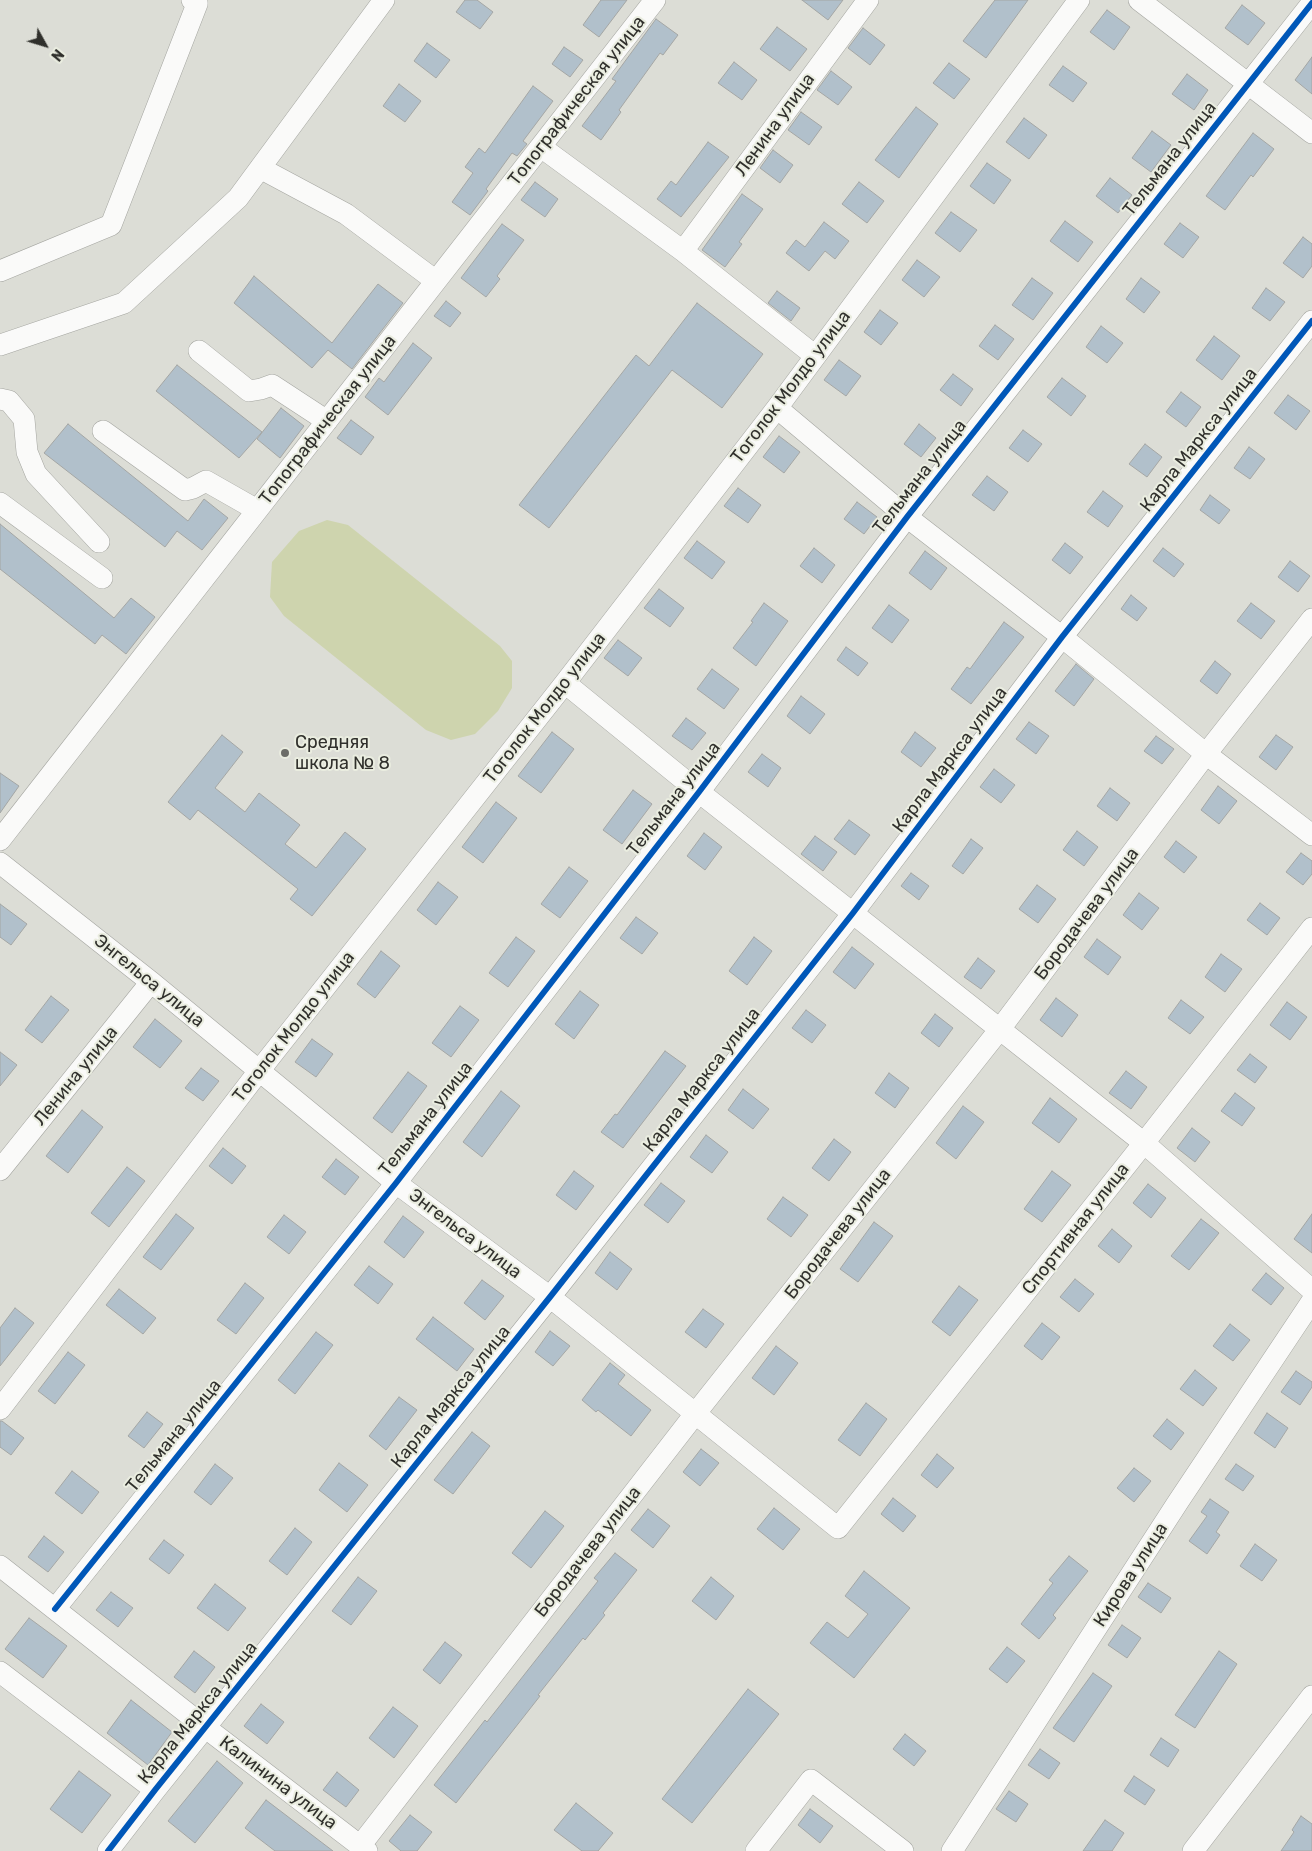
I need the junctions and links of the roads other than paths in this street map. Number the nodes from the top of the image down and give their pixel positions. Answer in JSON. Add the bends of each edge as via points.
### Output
{"nodes":[{"id":1,"x":192,"y":0,"type":"edge"},
{"id":2,"x":384,"y":0,"type":"edge"},
{"id":3,"x":655,"y":0,"type":"edge"},
{"id":4,"x":868,"y":0,"type":"edge"},
{"id":5,"x":1079,"y":0,"type":"edge"},
{"id":6,"x":1139,"y":0,"type":"edge"},
{"id":7,"x":1312,"y":3,"type":"edge"},
{"id":8,"x":1249,"y":83,"type":"junction"},
{"id":9,"x":1312,"y":133,"type":"edge"},
{"id":10,"x":541,"y":146,"type":"junction"},
{"id":11,"x":260,"y":168,"type":"junction"},
{"id":12,"x":683,"y":250,"type":"junction"},
{"id":13,"x":0,"y":272,"type":"edge"},
{"id":14,"x":436,"y":281,"type":"junction"},
{"id":15,"x":1312,"y":321,"type":"edge"},
{"id":16,"x":0,"y":345,"type":"edge"},
{"id":17,"x":199,"y":351,"type":"dead end"},
{"id":18,"x":814,"y":356,"type":"junction"},
{"id":19,"x":0,"y":399,"type":"edge"},
{"id":20,"x":777,"y":408,"type":"junction"},
{"id":21,"x":327,"y":421,"type":"junction"},
{"id":22,"x":103,"y":431,"type":"dead end"},
{"id":23,"x":0,"y":503,"type":"edge"},
{"id":24,"x":258,"y":510,"type":"junction"},
{"id":25,"x":907,"y":517,"type":"junction"},
{"id":26,"x":99,"y":542,"type":"dead end"},
{"id":27,"x":102,"y":578,"type":"dead end"},
{"id":28,"x":1312,"y":620,"type":"edge"},
{"id":29,"x":1062,"y":638,"type":"junction"},
{"id":30,"x":565,"y":683,"type":"junction"},
{"id":31,"x":1206,"y":754,"type":"junction"},
{"id":32,"x":699,"y":792,"type":"junction"},
{"id":33,"x":1312,"y":835,"type":"edge"},
{"id":34,"x":0,"y":840,"type":"edge"},
{"id":35,"x":0,"y":863,"type":"edge"},
{"id":36,"x":853,"y":913,"type":"junction"},
{"id":37,"x":1312,"y":928,"type":"edge"},
{"id":38,"x":151,"y":982,"type":"junction"},
{"id":39,"x":1000,"y":1029,"type":"junction"},
{"id":40,"x":259,"y":1071,"type":"junction"},
{"id":41,"x":1144,"y":1143,"type":"junction"},
{"id":42,"x":0,"y":1170,"type":"edge"},
{"id":43,"x":396,"y":1183,"type":"junction"},
{"id":44,"x":1312,"y":1290,"type":"edge"},
{"id":45,"x":550,"y":1297,"type":"junction"},
{"id":46,"x":1312,"y":1301,"type":"edge"},
{"id":47,"x":0,"y":1409,"type":"edge"},
{"id":48,"x":695,"y":1414,"type":"junction"},
{"id":49,"x":838,"y":1528,"type":"joint"},
{"id":50,"x":0,"y":1566,"type":"edge"},
{"id":51,"x":55,"y":1609,"type":"junction"},
{"id":52,"x":0,"y":1672,"type":"edge"},
{"id":53,"x":1312,"y":1696,"type":"edge"},
{"id":54,"x":206,"y":1728,"type":"junction"},
{"id":55,"x":155,"y":1790,"type":"junction"},
{"id":56,"x":364,"y":1848,"type":"edge"},
{"id":57,"x":108,"y":1851,"type":"edge"},
{"id":58,"x":756,"y":1851,"type":"edge"},
{"id":59,"x":903,"y":1851,"type":"edge"},
{"id":60,"x":952,"y":1851,"type":"edge"},
{"id":61,"x":1193,"y":1851,"type":"edge"}],
"edges":[{"from":1,"to":13,"type":"street","via":[[197,4],[111,225]]},
{"from":2,"to":11,"type":"street"},
{"from":3,"to":10,"type":"street","name":"Топографическая улица"},
{"from":4,"to":12,"type":"street","name":"Ленина улица"},
{"from":5,"to":18,"type":"street","name":"Тоголок Молдо улица"},
{"from":6,"to":8,"type":"street"},
{"from":7,"to":8,"type":"street","name":"Тельмана улица"},
{"from":8,"to":9,"type":"street"},
{"from":8,"to":25,"type":"street","name":"Тельмана улица"},
{"from":10,"to":12,"type":"street"},
{"from":10,"to":14,"type":"street","name":"Топографическая улица"},
{"from":11,"to":14,"type":"street","via":[[346,214]]},
{"from":11,"to":16,"type":"street","via":[[238,198],[124,303]]},
{"from":12,"to":18,"type":"street"},
{"from":14,"to":21,"type":"street","name":"Топографическая улица"},
{"from":15,"to":29,"type":"street","name":"Карла Маркса улица"},
{"from":17,"to":21,"type":"street","via":[[249,391],[272,385]]},
{"from":18,"to":20,"type":"street","name":"Тоголок Молдо улица"},
{"from":19,"to":26,"type":"street","via":[[10,401],[24,418],[27,452],[36,474]]},
{"from":20,"to":25,"type":"street"},
{"from":20,"to":30,"type":"street","name":"Тоголок Молдо улица"},
{"from":21,"to":24,"type":"street","name":"Топографическая улица"},
{"from":22,"to":24,"type":"street","via":[[185,490],[206,480]]},
{"from":23,"to":27,"type":"street"},
{"from":24,"to":34,"type":"street","name":"Топографическая улица"},
{"from":25,"to":29,"type":"street"},
{"from":25,"to":32,"type":"street","name":"Тельмана улица"},
{"from":28,"to":31,"type":"street","name":"Бородачева улица"},
{"from":29,"to":31,"type":"street"},
{"from":29,"to":36,"type":"street","name":"Карла Маркса улица"},
{"from":30,"to":32,"type":"street"},
{"from":30,"to":40,"type":"street","name":"Тоголок Молдо улица"},
{"from":31,"to":33,"type":"street"},
{"from":31,"to":39,"type":"street","name":"Бородачева улица"},
{"from":32,"to":36,"type":"street"},
{"from":32,"to":43,"type":"street","name":"Тельмана улица"},
{"from":35,"to":38,"type":"street","name":"Энгельса улица"},
{"from":36,"to":39,"type":"street"},
{"from":36,"to":45,"type":"street","name":"Карла Маркса улица"},
{"from":37,"to":41,"type":"street","name":"Спортивная улица"},
{"from":38,"to":40,"type":"street","name":"Энгельса улица"},
{"from":38,"to":42,"type":"street","name":"Ленина улица"},
{"from":39,"to":41,"type":"street"},
{"from":39,"to":48,"type":"street","name":"Бородачева улица"},
{"from":40,"to":43,"type":"street","name":"Энгельса улица"},
{"from":40,"to":47,"type":"street","name":"Тоголок Молдо улица"},
{"from":41,"to":44,"type":"street"},
{"from":41,"to":49,"type":"street","name":"Спортивная улица"},
{"from":43,"to":45,"type":"street","name":"Энгельса улица"},
{"from":43,"to":51,"type":"street","name":"Тельмана улица"},
{"from":45,"to":48,"type":"street","name":"Энгельса улица"},
{"from":45,"to":54,"type":"street","name":"Карла Маркса улица"},
{"from":46,"to":60,"type":"street","name":"Кирова улица"},
{"from":48,"to":49,"type":"street","name":"Энгельса улица"},
{"from":48,"to":56,"type":"street","name":"Бородачева улица"},
{"from":50,"to":51,"type":"street","name":"Калинина улица"},
{"from":51,"to":54,"type":"street","name":"Калинина улица"},
{"from":52,"to":55,"type":"street"},
{"from":53,"to":61,"type":"street"},
{"from":54,"to":55,"type":"street","name":"Карла Маркса улица"},
{"from":54,"to":56,"type":"street","name":"Калинина улица"},
{"from":55,"to":57,"type":"street","name":"Карла Маркса улица"},
{"from":58,"to":59,"type":"street","via":[[811,1780]]}]}
